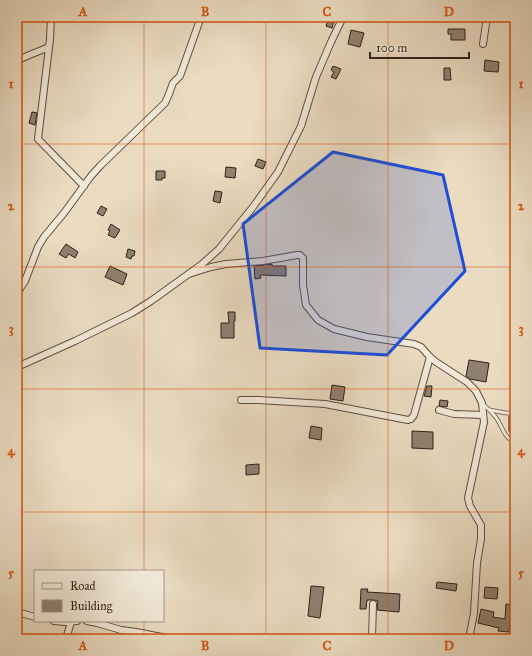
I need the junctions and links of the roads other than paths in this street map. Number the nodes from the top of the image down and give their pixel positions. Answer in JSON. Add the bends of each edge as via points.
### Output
{"nodes":[{"id":1,"x":51,"y":17,"type":"edge"},
{"id":2,"x":201,"y":17,"type":"edge"},
{"id":3,"x":343,"y":17,"type":"edge"},
{"id":4,"x":487,"y":17,"type":"edge"},
{"id":5,"x":483,"y":44,"type":"dead end"},
{"id":6,"x":49,"y":47,"type":"junction"},
{"id":7,"x":17,"y":61,"type":"edge"},
{"id":8,"x":84,"y":186,"type":"junction"},
{"id":9,"x":189,"y":274,"type":"junction"},
{"id":10,"x":17,"y":293,"type":"edge"},
{"id":11,"x":430,"y":357,"type":"junction"},
{"id":12,"x":17,"y":367,"type":"edge"},
{"id":13,"x":242,"y":400,"type":"dead end"},
{"id":14,"x":482,"y":403,"type":"junction"},
{"id":15,"x":439,"y":410,"type":"dead end"},
{"id":16,"x":490,"y":410,"type":"junction"},
{"id":17,"x":515,"y":413,"type":"edge"},
{"id":18,"x":483,"y":415,"type":"junction"},
{"id":19,"x":515,"y":442,"type":"edge"},
{"id":20,"x":373,"y":604,"type":"dead end"},
{"id":21,"x":17,"y":612,"type":"edge"},
{"id":22,"x":34,"y":617,"type":"edge"},
{"id":23,"x":74,"y":622,"type":"edge"},
{"id":24,"x":98,"y":622,"type":"edge"},
{"id":25,"x":66,"y":639,"type":"edge"},
{"id":26,"x":172,"y":639,"type":"edge"},
{"id":27,"x":372,"y":639,"type":"edge"},
{"id":28,"x":468,"y":639,"type":"edge"}],
"edges":[{"from":1,"to":6,"type":"street"},
{"from":2,"to":8,"type":"street","via":[[180,76],[173,83],[165,103],[101,165]]},
{"from":3,"to":9,"type":"street","via":[[316,77],[301,126],[278,172],[219,249]]},
{"from":4,"to":5,"type":"street"},
{"from":6,"to":7,"type":"street"},
{"from":6,"to":8,"type":"street","via":[[38,139]]},
{"from":8,"to":10,"type":"street","via":[[41,242],[25,281]]},
{"from":9,"to":11,"type":"street","via":[[226,264],[300,255],[303,258],[306,305],[318,320],[334,329],[414,344],[421,347]]},
{"from":9,"to":12,"type":"street","via":[[132,313]]},
{"from":11,"to":13,"type":"street","via":[[414,415],[408,420],[325,404]]},
{"from":11,"to":14,"type":"street","via":[[467,382],[476,391]]},
{"from":14,"to":16,"type":"lane"},
{"from":14,"to":18,"type":"street"},
{"from":15,"to":18,"type":"street","via":[[454,414]]},
{"from":16,"to":17,"type":"lane"},
{"from":16,"to":19,"type":"lane","via":[[506,435]]},
{"from":18,"to":28,"type":"street","via":[[484,422],[468,498],[482,530],[474,613]]},
{"from":20,"to":27,"type":"street"},
{"from":21,"to":22,"type":"street"},
{"from":23,"to":25,"type":"street"},
{"from":24,"to":26,"type":"street","via":[[120,630]]}]}
